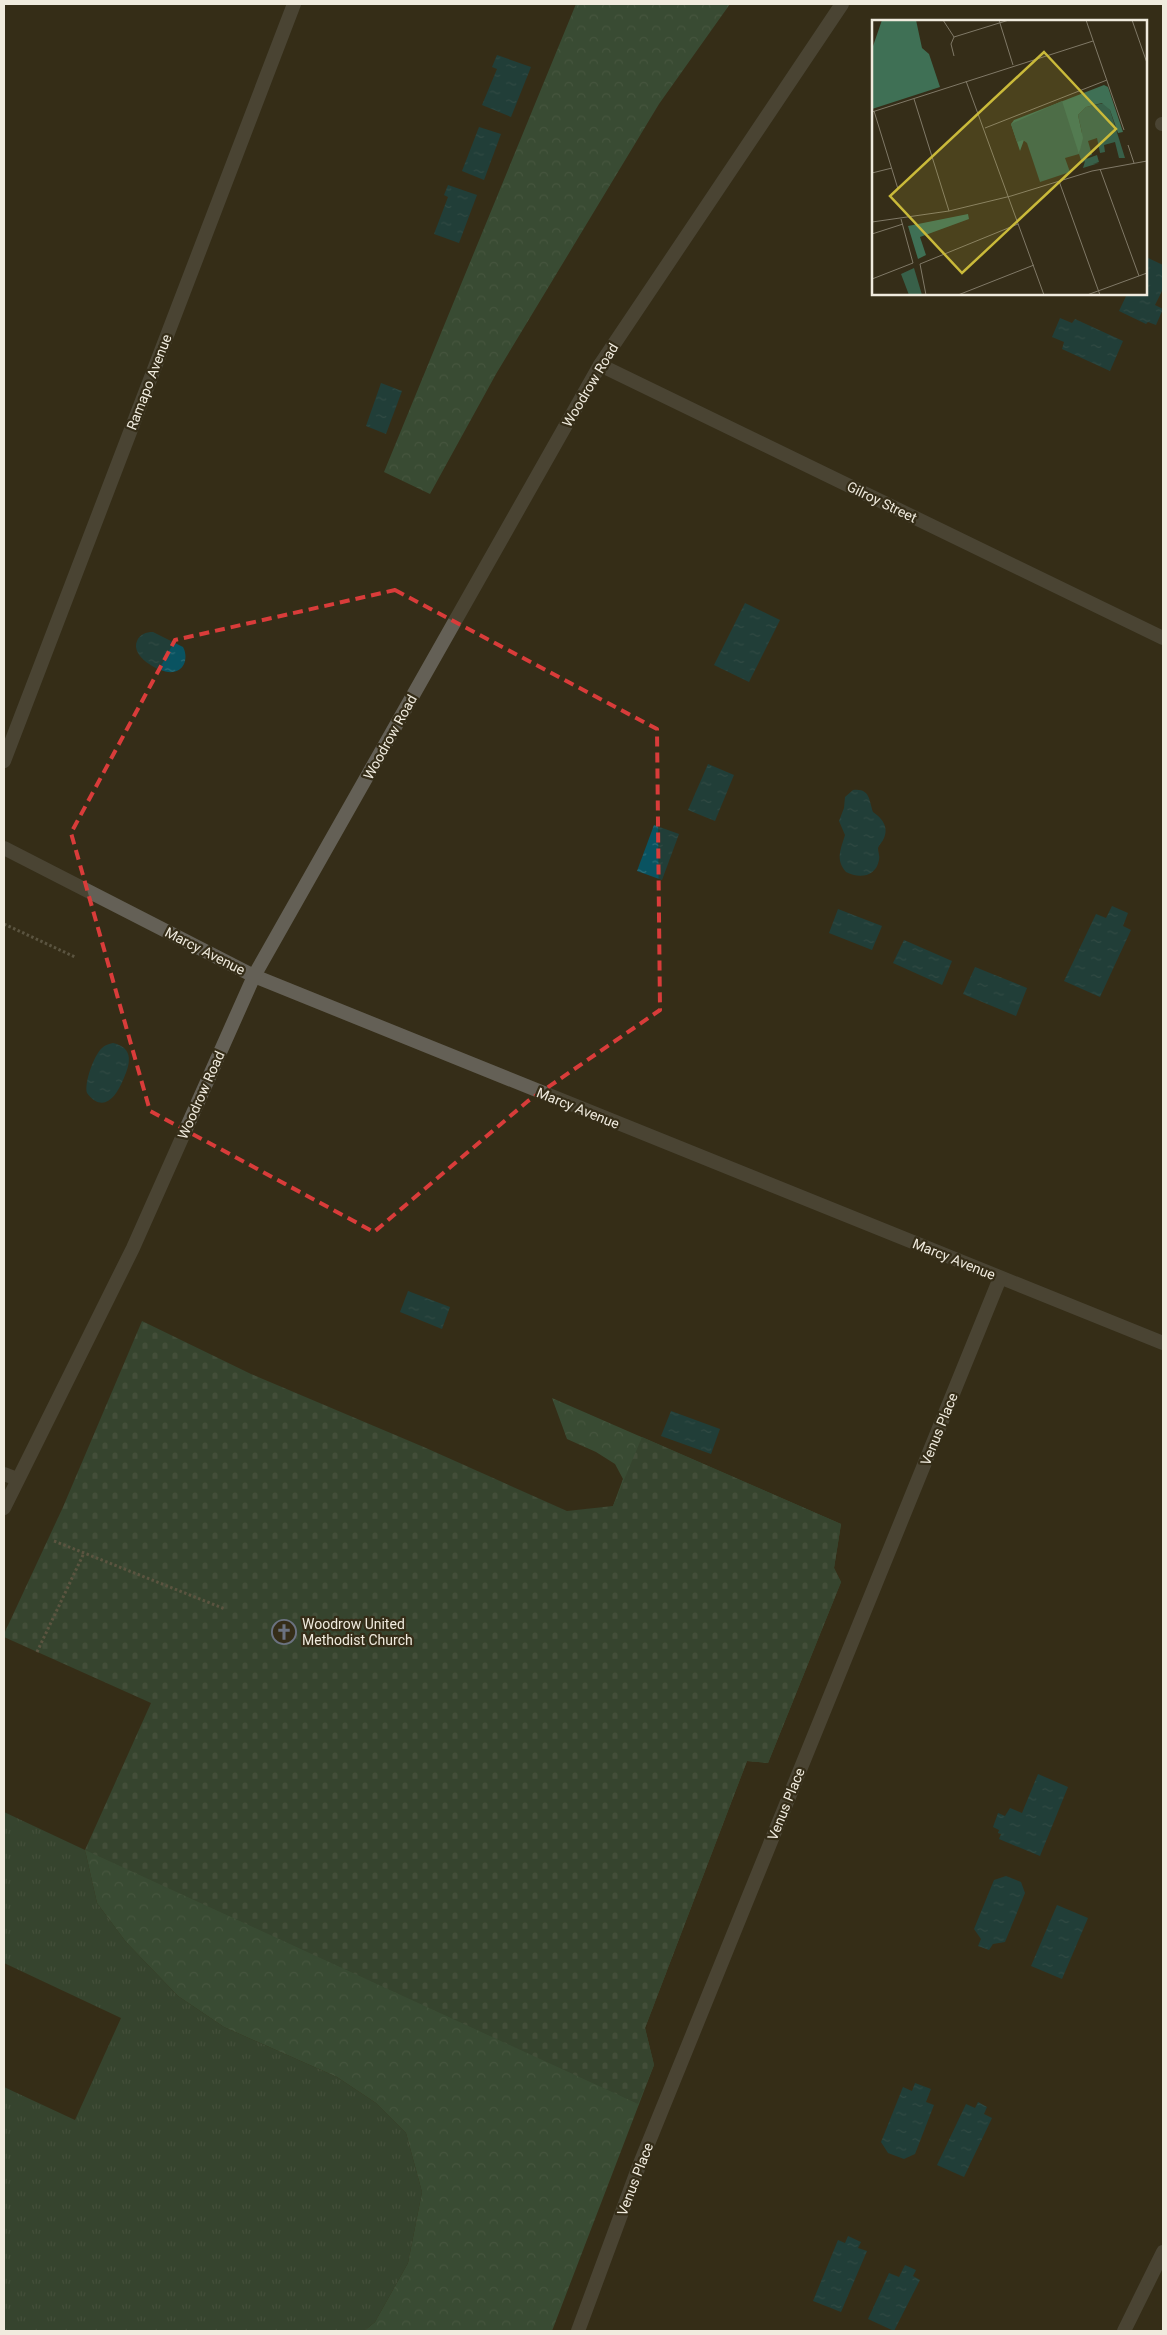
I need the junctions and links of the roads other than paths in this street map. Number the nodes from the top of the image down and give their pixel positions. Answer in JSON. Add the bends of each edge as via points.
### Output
{"nodes":[{"id":1,"x":294,"y":4,"type":"edge"},
{"id":2,"x":842,"y":4,"type":"edge"},
{"id":3,"x":600,"y":365,"type":"junction"},
{"id":4,"x":1163,"y":638,"type":"edge"},
{"id":5,"x":4,"y":761,"type":"edge"},
{"id":6,"x":4,"y":848,"type":"edge"},
{"id":7,"x":254,"y":976,"type":"junction"},
{"id":8,"x":1000,"y":1278,"type":"junction"},
{"id":9,"x":1163,"y":1343,"type":"edge"},
{"id":10,"x":4,"y":1474,"type":"edge"},
{"id":11,"x":17,"y":1479,"type":"junction"},
{"id":12,"x":4,"y":1508,"type":"edge"},
{"id":13,"x":1163,"y":2252,"type":"edge"},
{"id":14,"x":578,"y":2331,"type":"edge"},
{"id":15,"x":1124,"y":2331,"type":"edge"}],
"edges":[{"from":1,"to":5,"type":"street","name":"Ramapo Avenue"},
{"from":2,"to":3,"type":"street","name":"Woodrow Road"},
{"from":3,"to":4,"type":"street","name":"Gilroy Street"},
{"from":3,"to":7,"type":"street","name":"Woodrow Road"},
{"from":6,"to":7,"type":"street","name":"Marcy Avenue"},
{"from":7,"to":8,"type":"street","name":"Marcy Avenue"},
{"from":7,"to":11,"type":"street","name":"Woodrow Road","via":[[133,1248]]},
{"from":8,"to":9,"type":"street","name":"Marcy Avenue"},
{"from":8,"to":14,"type":"street","name":"Venus Place","via":[[639,2166]]},
{"from":10,"to":11,"type":"street"},
{"from":11,"to":12,"type":"street","name":"Woodrow Road"},
{"from":13,"to":15,"type":"street"}]}
